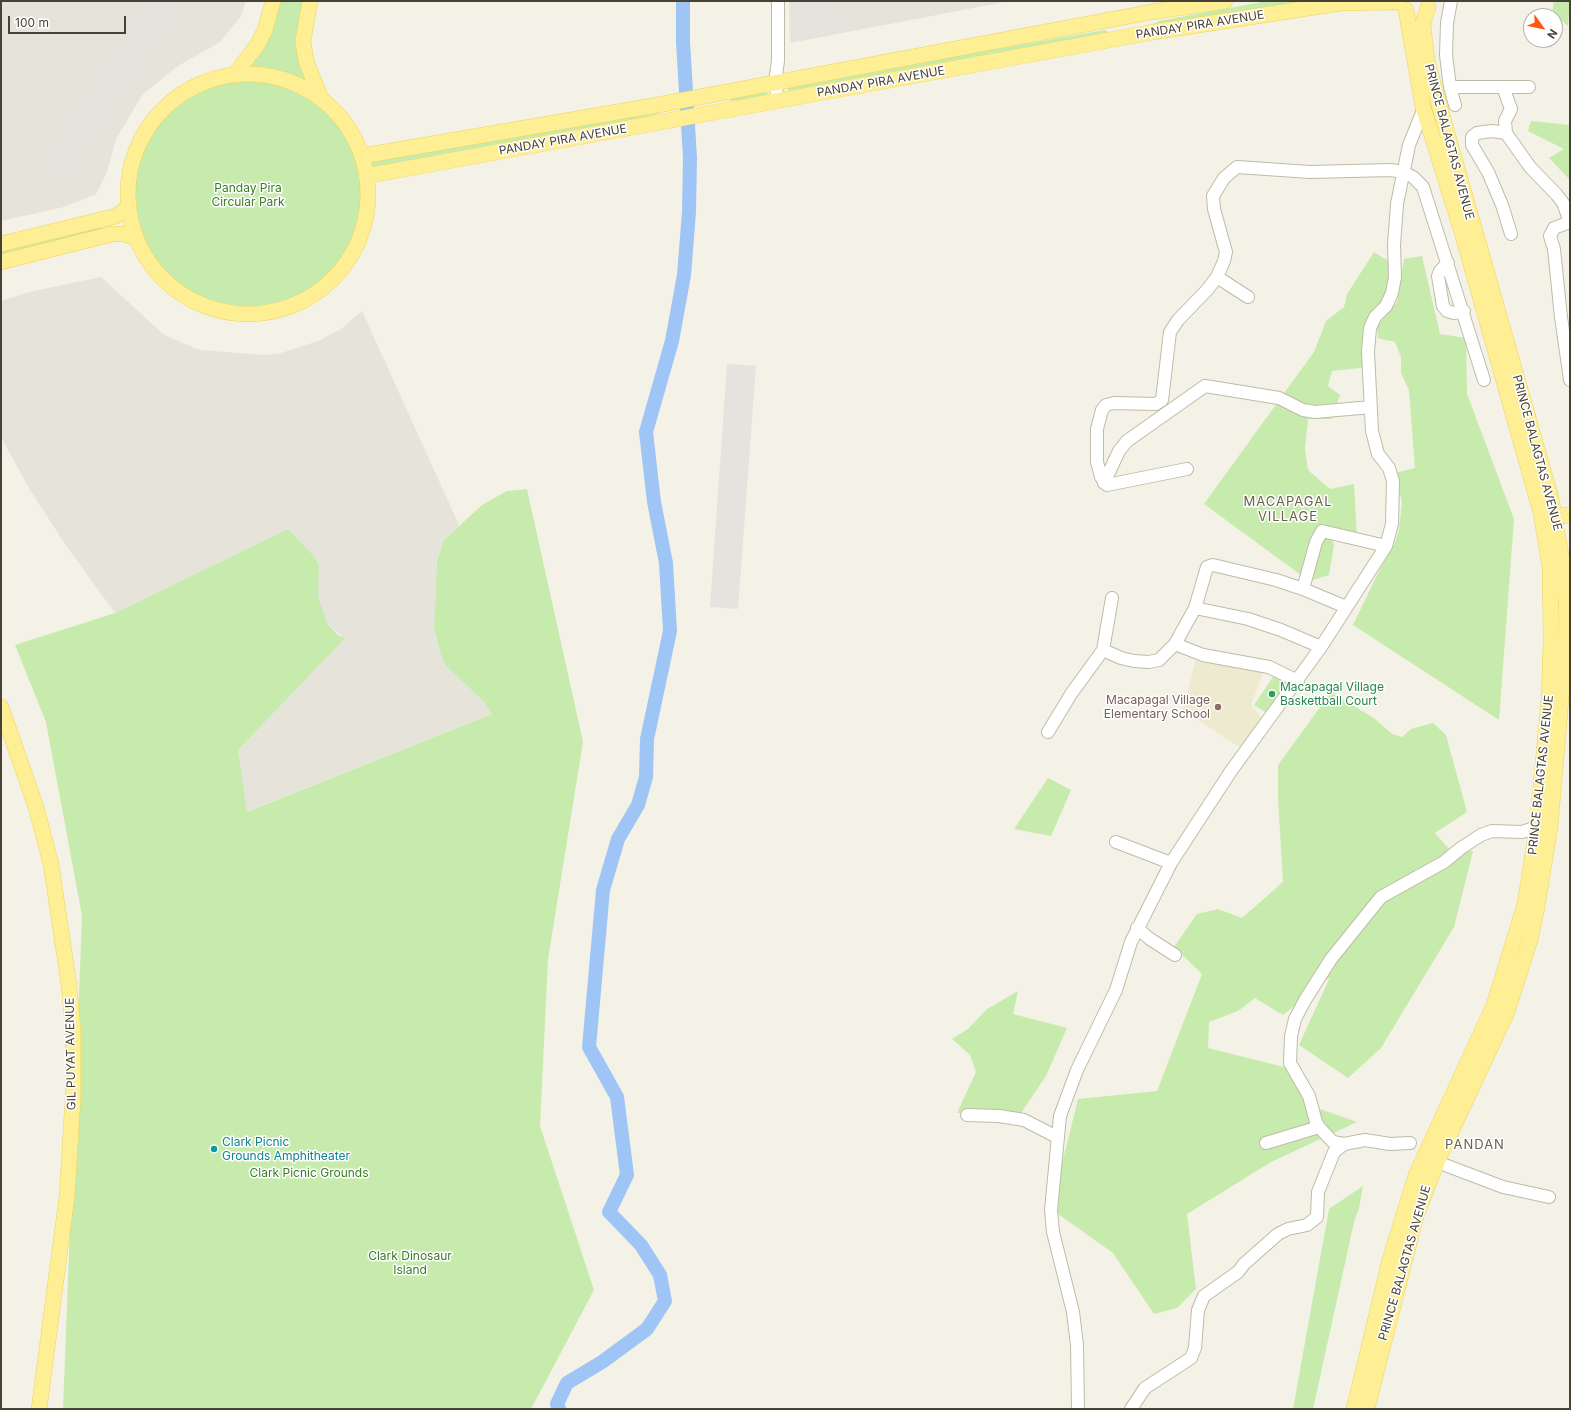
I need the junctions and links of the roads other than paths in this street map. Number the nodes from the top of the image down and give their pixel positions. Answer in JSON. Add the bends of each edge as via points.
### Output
{"nodes":[{"id":1,"x":273,"y":1,"type":"edge"},
{"id":2,"x":310,"y":1,"type":"edge"},
{"id":3,"x":778,"y":1,"type":"edge"},
{"id":4,"x":1224,"y":1,"type":"edge"},
{"id":5,"x":1451,"y":1,"type":"edge"},
{"id":6,"x":1401,"y":4,"type":"edge"},
{"id":7,"x":1430,"y":4,"type":"edge"},
{"id":8,"x":1151,"y":12,"type":"junction"},
{"id":9,"x":1153,"y":32,"type":"junction"},
{"id":10,"x":236,"y":72,"type":"junction"},
{"id":11,"x":780,"y":81,"type":"junction"},
{"id":12,"x":1450,"y":87,"type":"junction"},
{"id":13,"x":1503,"y":87,"type":"junction"},
{"id":14,"x":1529,"y":87,"type":"dead end"},
{"id":15,"x":320,"y":96,"type":"junction"},
{"id":16,"x":783,"y":100,"type":"junction"},
{"id":17,"x":1455,"y":105,"type":"dead end"},
{"id":18,"x":1423,"y":107,"type":"junction"},
{"id":19,"x":1506,"y":133,"type":"junction"},
{"id":20,"x":362,"y":156,"type":"junction"},
{"id":21,"x":1403,"y":172,"type":"junction"},
{"id":22,"x":366,"y":176,"type":"junction"},
{"id":23,"x":129,"y":204,"type":"junction"},
{"id":24,"x":1570,"y":222,"type":"edge"},
{"id":25,"x":1511,"y":234,"type":"dead end"},
{"id":26,"x":137,"y":239,"type":"junction"},
{"id":27,"x":1,"y":244,"type":"edge"},
{"id":28,"x":1,"y":262,"type":"edge"},
{"id":29,"x":1448,"y":263,"type":"junction"},
{"id":30,"x":1217,"y":277,"type":"junction"},
{"id":31,"x":1248,"y":296,"type":"dead end"},
{"id":32,"x":1464,"y":311,"type":"junction"},
{"id":33,"x":1484,"y":380,"type":"dead end"},
{"id":34,"x":1570,"y":380,"type":"edge"},
{"id":35,"x":1371,"y":407,"type":"junction"},
{"id":36,"x":1187,"y":469,"type":"dead end"},
{"id":37,"x":1104,"y":482,"type":"junction"},
{"id":38,"x":1547,"y":513,"type":"junction"},
{"id":39,"x":1570,"y":516,"type":"edge"},
{"id":40,"x":1386,"y":546,"type":"junction"},
{"id":41,"x":1303,"y":589,"type":"junction"},
{"id":42,"x":1112,"y":598,"type":"dead end"},
{"id":43,"x":1346,"y":607,"type":"junction"},
{"id":44,"x":1195,"y":608,"type":"junction"},
{"id":45,"x":1175,"y":644,"type":"junction"},
{"id":46,"x":1321,"y":647,"type":"junction"},
{"id":47,"x":1104,"y":650,"type":"junction"},
{"id":48,"x":1298,"y":681,"type":"junction"},
{"id":49,"x":1,"y":707,"type":"edge"},
{"id":50,"x":1048,"y":732,"type":"dead end"},
{"id":51,"x":1537,"y":827,"type":"junction"},
{"id":52,"x":1116,"y":842,"type":"dead end"},
{"id":53,"x":1171,"y":863,"type":"junction"},
{"id":54,"x":1138,"y":928,"type":"junction"},
{"id":55,"x":1174,"y":955,"type":"dead end"},
{"id":56,"x":967,"y":1115,"type":"dead end"},
{"id":57,"x":1319,"y":1128,"type":"junction"},
{"id":58,"x":1057,"y":1137,"type":"junction"},
{"id":59,"x":1266,"y":1143,"type":"dead end"},
{"id":60,"x":1410,"y":1143,"type":"dead end"},
{"id":61,"x":1344,"y":1144,"type":"junction"},
{"id":62,"x":1437,"y":1162,"type":"junction"},
{"id":63,"x":1549,"y":1197,"type":"dead end"},
{"id":64,"x":39,"y":1409,"type":"edge"},
{"id":65,"x":1078,"y":1409,"type":"edge"},
{"id":66,"x":1131,"y":1409,"type":"edge"},
{"id":67,"x":1354,"y":1409,"type":"edge"},
{"id":68,"x":1367,"y":1409,"type":"edge"}],
"edges":[{"from":1,"to":10,"type":"main road","via":[[258,44]]},
{"from":2,"to":15,"type":"main road","via":[[303,41],[306,61]]},
{"from":3,"to":11,"type":"street"},
{"from":4,"to":8,"type":"main road","name":"PANDAY PIRA AVENUE"},
{"from":5,"to":12,"type":"street","via":[[1446,55]]},
{"from":6,"to":7,"type":"main road","name":"PANDAY PIRA AVENUE","via":[[1417,12]]},
{"from":6,"to":9,"type":"main road","name":"PANDAY PIRA AVENUE","via":[[1341,3]]},
{"from":6,"to":18,"type":"main road","name":"PRINCE BALAGTAS AVENUE"},
{"from":7,"to":38,"type":"main road","name":"PRINCE BALAGTAS AVENUE","via":[[1423,23],[1427,60],[1448,142],[1531,424]]},
{"from":8,"to":9,"type":"main road"},
{"from":8,"to":11,"type":"main road","name":"PANDAY PIRA AVENUE"},
{"from":9,"to":16,"type":"main road","name":"PANDAY PIRA AVENUE"},
{"from":10,"to":15,"type":"main road","via":[[258,72],[280,77],[300,84]]},
{"from":10,"to":23,"type":"main road","via":[[192,87],[173,100],[157,117],[144,136],[135,158]]},
{"from":11,"to":16,"type":"street"},
{"from":11,"to":20,"type":"main road","name":"PANDAY PIRA AVENUE","via":[[652,106]]},
{"from":12,"to":13,"type":"street"},
{"from":12,"to":17,"type":"street"},
{"from":13,"to":14,"type":"street"},
{"from":13,"to":19,"type":"street","via":[[1511,109],[1505,121]]},
{"from":15,"to":20,"type":"main road","via":[[345,124]]},
{"from":16,"to":22,"type":"main road","name":"PANDAY PIRA AVENUE"},
{"from":18,"to":21,"type":"street","via":[[1409,145]]},
{"from":18,"to":38,"type":"main road","name":"PRINCE BALAGTAS AVENUE"},
{"from":19,"to":24,"type":"street","via":[[1530,167],[1563,203]]},
{"from":19,"to":25,"type":"street","via":[[1477,133],[1472,137],[1472,145],[1488,172]]},
{"from":20,"to":22,"type":"main road"},
{"from":21,"to":29,"type":"street","via":[[1423,187]]},
{"from":21,"to":30,"type":"street","via":[[1310,172],[1237,167],[1224,178],[1213,196],[1226,252]]},
{"from":21,"to":35,"type":"street","via":[[1394,231],[1396,266],[1392,293],[1370,328],[1368,352]]},
{"from":22,"to":26,"type":"main road","via":[[365,220],[357,246],[345,266],[329,283],[314,295],[291,307],[242,316],[219,313],[198,305],[178,293],[161,278]]},
{"from":23,"to":26,"type":"main road"},
{"from":23,"to":27,"type":"main road","via":[[124,212],[116,216]]},
{"from":24,"to":34,"type":"street","via":[[1554,228],[1550,236],[1554,249]]},
{"from":26,"to":28,"type":"main road","via":[[125,234],[112,234]]},
{"from":29,"to":32,"type":"street"},
{"from":29,"to":32,"type":"street","via":[[1438,276],[1443,306],[1454,313]]},
{"from":30,"to":31,"type":"street"},
{"from":30,"to":37,"type":"street","via":[[1175,323],[1170,332],[1162,400],[1156,404],[1114,403],[1106,405],[1102,410],[1097,429],[1096,462]]},
{"from":32,"to":33,"type":"street"},
{"from":35,"to":37,"type":"street","via":[[1316,412],[1303,410],[1279,398],[1204,386],[1127,441],[1119,451]]},
{"from":35,"to":40,"type":"street","via":[[1372,431],[1378,454],[1389,468],[1393,481],[1392,524]]},
{"from":36,"to":37,"type":"street","via":[[1110,486]]},
{"from":38,"to":39,"type":"main road"},
{"from":38,"to":51,"type":"main road","name":"PRINCE BALAGTAS AVENUE","via":[[1552,605],[1548,699]]},
{"from":38,"to":62,"type":"main road","name":"PRINCE BALAGTAS AVENUE","via":[[1563,566],[1566,641],[1550,828],[1538,906],[1521,972],[1507,1012]]},
{"from":40,"to":41,"type":"street","via":[[1322,531],[1316,542]]},
{"from":40,"to":43,"type":"street"},
{"from":41,"to":43,"type":"street"},
{"from":41,"to":44,"type":"street","via":[[1242,571],[1209,565]]},
{"from":42,"to":47,"type":"street"},
{"from":43,"to":46,"type":"street"},
{"from":44,"to":45,"type":"street"},
{"from":44,"to":46,"type":"street","via":[[1248,619]]},
{"from":45,"to":47,"type":"street","via":[[1159,660],[1149,662],[1121,658]]},
{"from":45,"to":48,"type":"street","via":[[1208,656],[1269,667]]},
{"from":46,"to":48,"type":"street"},
{"from":47,"to":50,"type":"street","via":[[1071,694]]},
{"from":48,"to":53,"type":"street","via":[[1231,772]]},
{"from":49,"to":64,"type":"main road","name":"GIL PUYAT AVENUE","via":[[36,807],[51,864],[73,1030],[74,1097],[67,1196]]},
{"from":51,"to":57,"type":"street","via":[[1515,833],[1492,831],[1481,835],[1444,862],[1380,897],[1331,959],[1305,1000],[1290,1036],[1290,1063],[1309,1096]]},
{"from":51,"to":67,"type":"main road","name":"PRINCE BALAGTAS AVENUE","via":[[1525,904],[1507,968],[1479,1043],[1416,1175],[1390,1259]]},
{"from":52,"to":53,"type":"street"},
{"from":53,"to":54,"type":"street"},
{"from":54,"to":55,"type":"street"},
{"from":54,"to":58,"type":"street","via":[[1123,964],[1116,990],[1077,1070],[1060,1116]]},
{"from":56,"to":58,"type":"street","via":[[1024,1120]]},
{"from":57,"to":59,"type":"street"},
{"from":57,"to":61,"type":"street","via":[[1333,1142]]},
{"from":58,"to":65,"type":"street","via":[[1052,1218],[1056,1246],[1067,1283],[1077,1346]]},
{"from":60,"to":61,"type":"street","via":[[1390,1144],[1365,1140]]},
{"from":61,"to":66,"type":"street","via":[[1334,1152],[1321,1181],[1316,1204],[1317,1217],[1307,1226],[1288,1229],[1278,1234],[1238,1272],[1204,1296],[1198,1310],[1196,1348],[1192,1358],[1145,1388]]},
{"from":62,"to":63,"type":"street","via":[[1503,1187]]},
{"from":62,"to":68,"type":"main road","name":"PRINCE BALAGTAS AVENUE","via":[[1414,1223]]}]}
